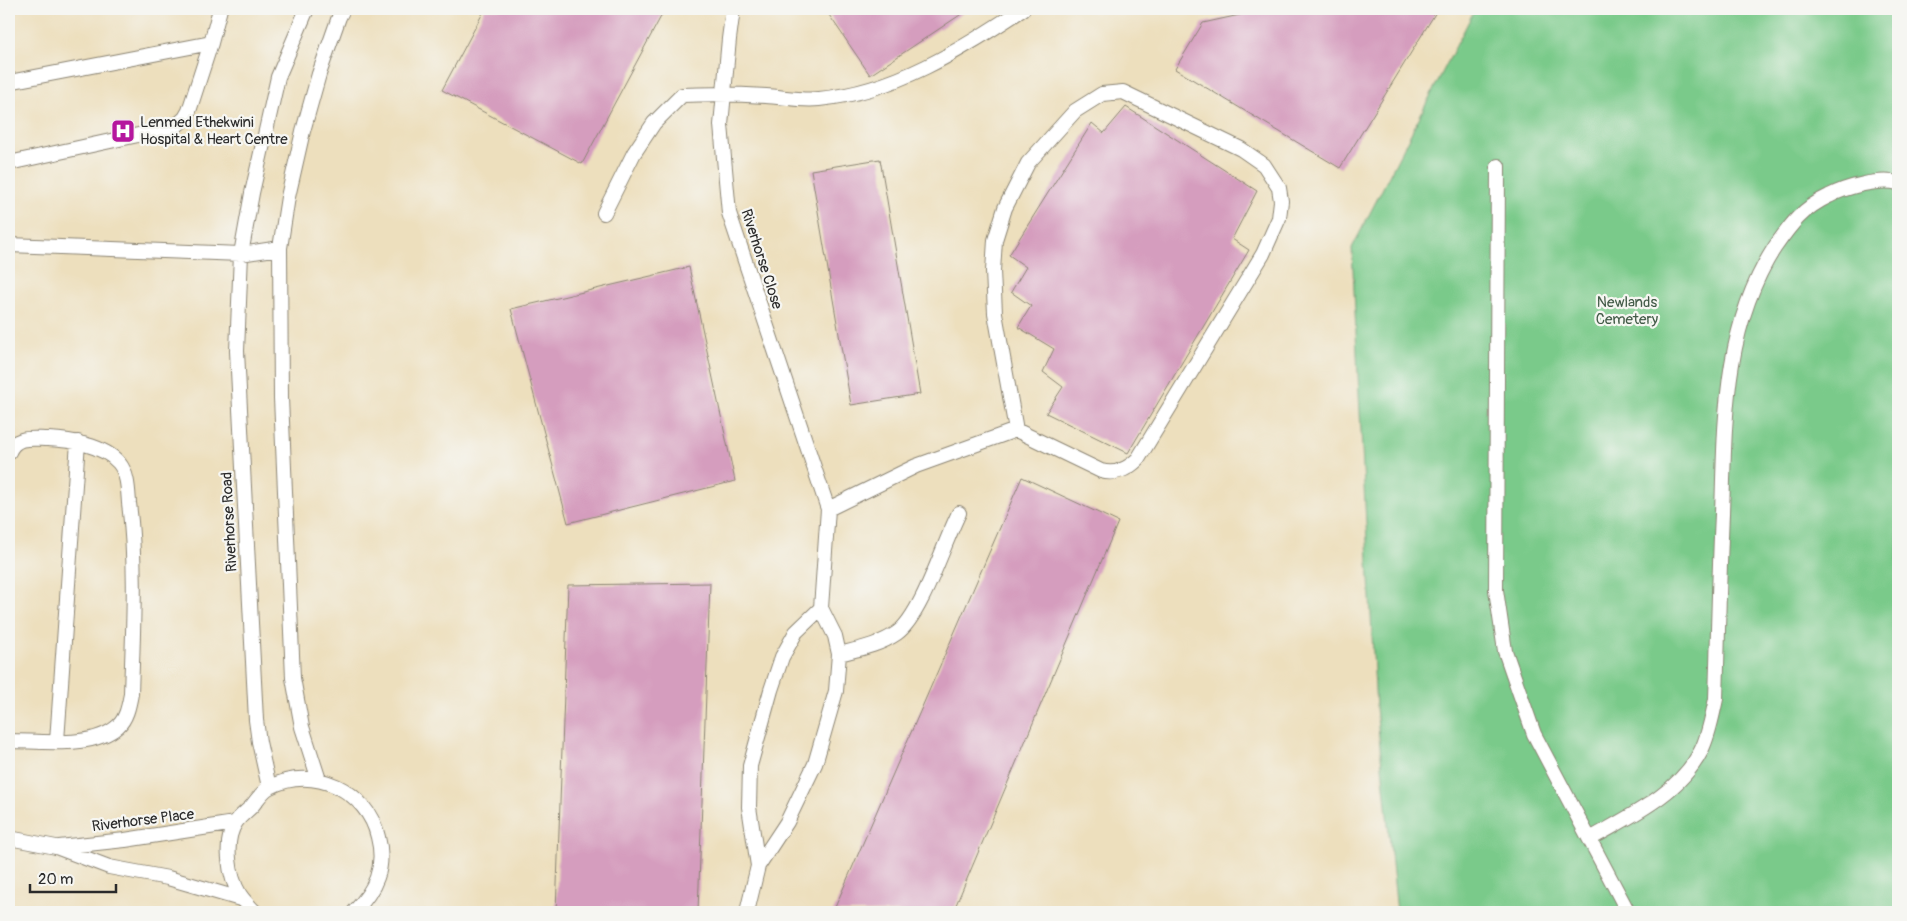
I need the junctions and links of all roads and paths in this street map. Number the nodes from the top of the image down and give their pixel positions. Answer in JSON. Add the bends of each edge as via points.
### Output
{"nodes":[{"id":1,"x":220,"y":9,"type":"edge"},
{"id":2,"x":307,"y":9,"type":"edge"},
{"id":3,"x":343,"y":9,"type":"edge"},
{"id":4,"x":733,"y":9,"type":"edge"},
{"id":5,"x":1023,"y":9,"type":"edge"},
{"id":6,"x":211,"y":43,"type":"junction"},
{"id":7,"x":9,"y":82,"type":"edge"},
{"id":8,"x":724,"y":93,"type":"junction"},
{"id":9,"x":9,"y":162,"type":"edge"},
{"id":10,"x":1498,"y":166,"type":"dead end"},
{"id":11,"x":1898,"y":183,"type":"edge"},
{"id":12,"x":604,"y":213,"type":"dead end"},
{"id":13,"x":9,"y":245,"type":"edge"},
{"id":14,"x":280,"y":248,"type":"junction"},
{"id":15,"x":241,"y":254,"type":"junction"},
{"id":16,"x":1016,"y":430,"type":"junction"},
{"id":17,"x":78,"y":442,"type":"junction"},
{"id":18,"x":9,"y":452,"type":"edge"},
{"id":19,"x":828,"y":509,"type":"junction"},
{"id":20,"x":959,"y":513,"type":"dead end"},
{"id":21,"x":820,"y":608,"type":"junction"},
{"id":22,"x":840,"y":654,"type":"junction"},
{"id":23,"x":9,"y":741,"type":"edge"},
{"id":24,"x":57,"y":742,"type":"junction"},
{"id":25,"x":318,"y":780,"type":"junction"},
{"id":26,"x":269,"y":787,"type":"junction"},
{"id":27,"x":235,"y":823,"type":"junction"},
{"id":28,"x":9,"y":838,"type":"edge"},
{"id":29,"x":1590,"y":839,"type":"junction"},
{"id":30,"x":56,"y":848,"type":"junction"},
{"id":31,"x":758,"y":866,"type":"junction"},
{"id":32,"x":244,"y":900,"type":"junction"},
{"id":33,"x":255,"y":912,"type":"edge"},
{"id":34,"x":354,"y":912,"type":"edge"},
{"id":35,"x":747,"y":912,"type":"edge"},
{"id":36,"x":1628,"y":912,"type":"edge"}],
"edges":[{"from":1,"to":6,"type":"lane"},
{"from":2,"to":15,"type":"lane","name":"Riverhorse Road","via":[[278,77]]},
{"from":3,"to":14,"type":"lane","via":[[319,74],[303,131]]},
{"from":4,"to":8,"type":"lane","name":"Riverhorse Close"},
{"from":5,"to":8,"type":"lane","via":[[964,47],[909,75],[864,92],[818,99]]},
{"from":6,"to":7,"type":"lane"},
{"from":6,"to":9,"type":"lane","via":[[189,111],[175,127]]},
{"from":8,"to":12,"type":"lane","via":[[682,95],[654,123],[634,153]]},
{"from":8,"to":19,"type":"lane","name":"Riverhorse Close","via":[[721,125],[729,214]]},
{"from":10,"to":29,"type":"lane","via":[[1498,608],[1505,651],[1534,734]]},
{"from":11,"to":29,"type":"lane","via":[[1842,189],[1820,200],[1800,214],[1761,270],[1740,324],[1725,424],[1716,699],[1709,730],[1701,752],[1666,794]]},
{"from":13,"to":15,"type":"lane"},
{"from":14,"to":15,"type":"lane"},
{"from":14,"to":25,"type":"lane","via":[[281,398],[293,678],[302,726]]},
{"from":15,"to":26,"type":"lane","name":"Riverhorse Road","via":[[237,351],[243,484],[256,720]]},
{"from":16,"to":16,"type":"lane","via":[[996,313],[995,240],[1005,208],[1028,163],[1075,111],[1102,94],[1122,92],[1241,149],[1264,165],[1279,188],[1279,218],[1263,254],[1138,460],[1130,467],[1108,473]]},
{"from":16,"to":19,"type":"lane","via":[[916,466]]},
{"from":17,"to":18,"type":"lane","via":[[23,439],[14,443]]},
{"from":17,"to":24,"type":"lane"},
{"from":17,"to":24,"type":"lane","via":[[94,447],[119,463],[126,478],[135,565],[131,694],[119,726],[92,740]]},
{"from":19,"to":21,"type":"lane"},
{"from":20,"to":22,"type":"lane","via":[[922,599],[910,619],[898,632],[875,645]]},
{"from":21,"to":22,"type":"lane"},
{"from":21,"to":31,"type":"lane","via":[[796,632],[782,657],[750,766],[749,808]]},
{"from":22,"to":31,"type":"lane","via":[[836,691],[815,764],[787,822]]},
{"from":23,"to":24,"type":"lane"},
{"from":25,"to":26,"type":"lane","via":[[294,779]]},
{"from":25,"to":34,"type":"lane","via":[[342,788],[362,804],[376,825],[381,849],[379,874],[368,897]]},
{"from":26,"to":27,"type":"lane"},
{"from":27,"to":30,"type":"lane","name":"Riverhorse Place"},
{"from":27,"to":32,"type":"lane","via":[[228,847],[230,873]]},
{"from":28,"to":30,"type":"lane","name":"Riverhorse Place"},
{"from":29,"to":36,"type":"lane"},
{"from":30,"to":32,"type":"lane","name":"Riverhorse Place","via":[[109,867],[168,878]]},
{"from":31,"to":35,"type":"lane"},
{"from":32,"to":33,"type":"lane"}]}
